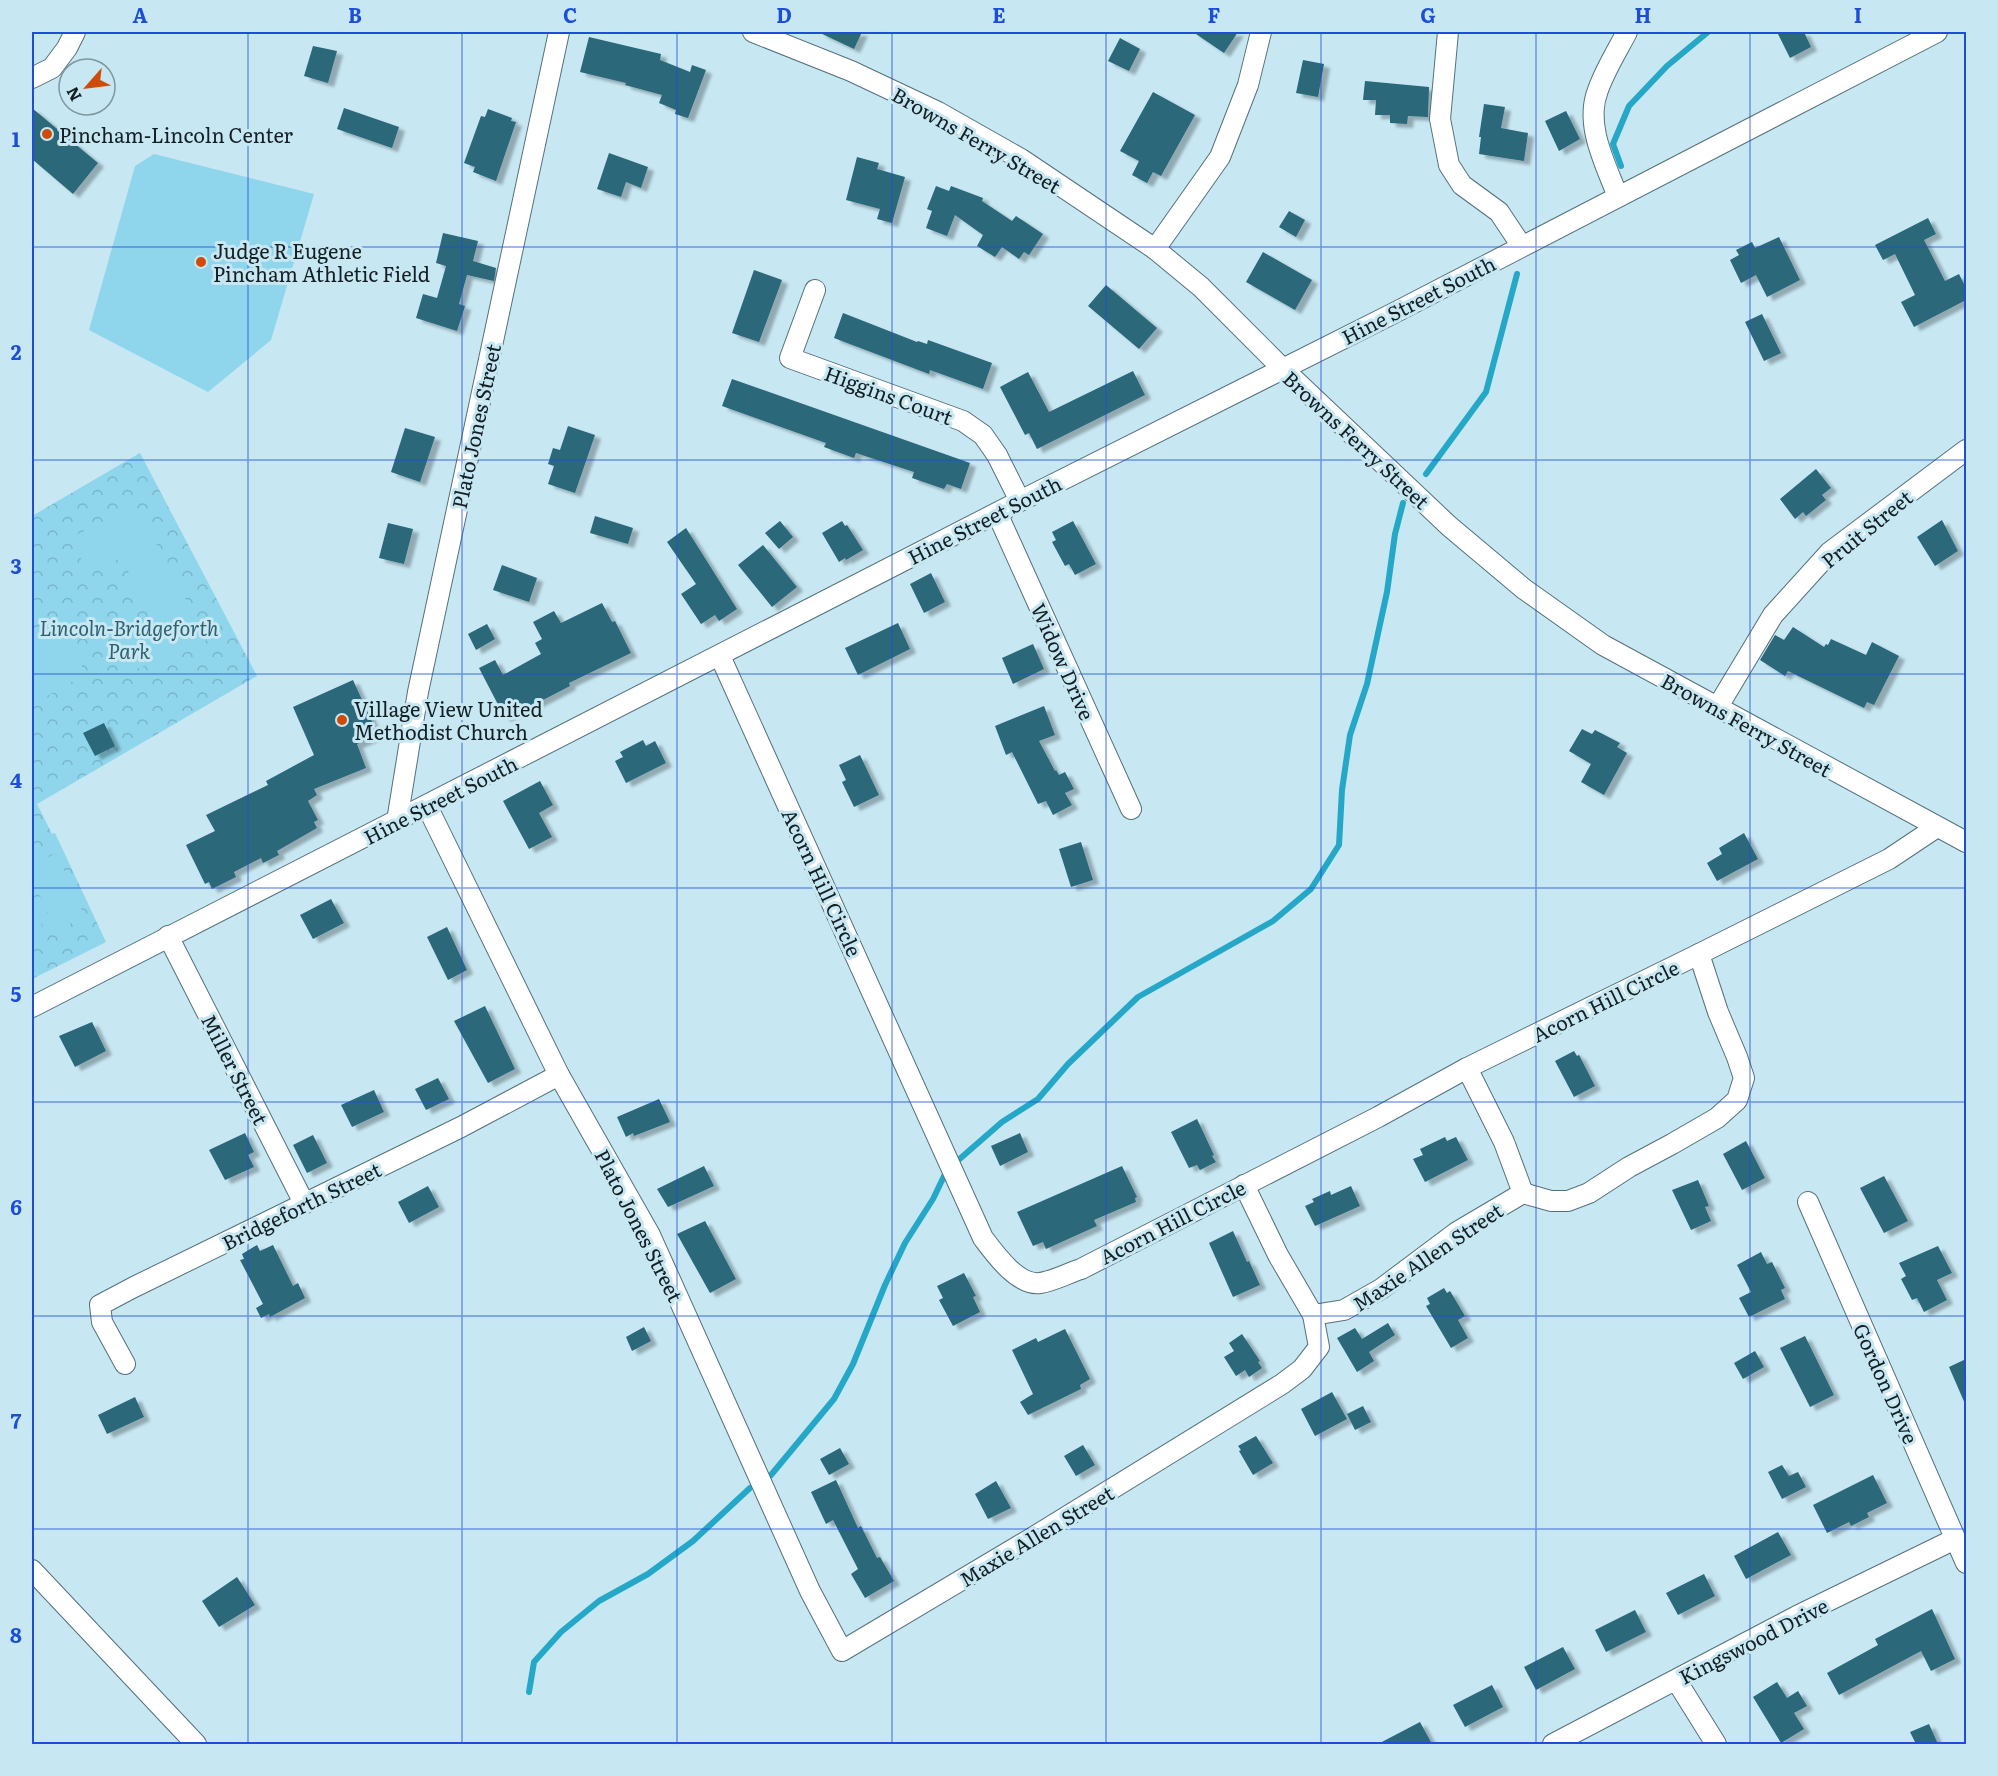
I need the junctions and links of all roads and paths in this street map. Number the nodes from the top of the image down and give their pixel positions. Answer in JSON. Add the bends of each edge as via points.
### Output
{"nodes":[{"id":1,"x":75,"y":32,"type":"edge"},
{"id":2,"x":559,"y":32,"type":"edge"},
{"id":3,"x":753,"y":32,"type":"edge"},
{"id":4,"x":1261,"y":32,"type":"edge"},
{"id":5,"x":1448,"y":32,"type":"edge"},
{"id":6,"x":1627,"y":32,"type":"edge"},
{"id":7,"x":1937,"y":32,"type":"edge"},
{"id":8,"x":32,"y":78,"type":"edge"},
{"id":9,"x":1618,"y":197,"type":"junction"},
{"id":10,"x":1521,"y":245,"type":"junction"},
{"id":11,"x":1155,"y":249,"type":"junction"},
{"id":12,"x":814,"y":290,"type":"dead end"},
{"id":13,"x":1282,"y":368,"type":"junction"},
{"id":14,"x":1966,"y":450,"type":"edge"},
{"id":15,"x":1020,"y":501,"type":"junction"},
{"id":16,"x":997,"y":513,"type":"junction"},
{"id":17,"x":720,"y":656,"type":"junction"},
{"id":18,"x":1717,"y":708,"type":"junction"},
{"id":19,"x":427,"y":806,"type":"junction"},
{"id":20,"x":1131,"y":809,"type":"dead end"},
{"id":21,"x":397,"y":821,"type":"junction"},
{"id":22,"x":1937,"y":827,"type":"junction"},
{"id":23,"x":1966,"y":842,"type":"edge"},
{"id":24,"x":168,"y":936,"type":"junction"},
{"id":25,"x":1700,"y":954,"type":"junction"},
{"id":26,"x":32,"y":1007,"type":"edge"},
{"id":27,"x":1467,"y":1068,"type":"junction"},
{"id":28,"x":559,"y":1075,"type":"junction"},
{"id":29,"x":1244,"y":1185,"type":"junction"},
{"id":30,"x":1523,"y":1193,"type":"junction"},
{"id":31,"x":1808,"y":1202,"type":"dead end"},
{"id":32,"x":304,"y":1203,"type":"junction"},
{"id":33,"x":1313,"y":1315,"type":"junction"},
{"id":34,"x":125,"y":1364,"type":"dead end"},
{"id":35,"x":1955,"y":1539,"type":"junction"},
{"id":36,"x":1966,"y":1563,"type":"edge"},
{"id":37,"x":32,"y":1570,"type":"edge"},
{"id":38,"x":842,"y":1650,"type":"joint"},
{"id":39,"x":1676,"y":1680,"type":"junction"},
{"id":40,"x":196,"y":1744,"type":"edge"},
{"id":41,"x":1553,"y":1744,"type":"edge"},
{"id":42,"x":1716,"y":1744,"type":"edge"}],
"edges":[{"from":1,"to":8,"type":"street","via":[[52,68]]},
{"from":2,"to":21,"type":"street","name":"Plato Jones Street","via":[[418,692]]},
{"from":3,"to":11,"type":"street","name":"Browns Ferry Street","via":[[852,71],[938,112],[1021,159]]},
{"from":4,"to":11,"type":"street","via":[[1248,85],[1220,157]]},
{"from":5,"to":10,"type":"street","via":[[1440,119],[1449,165],[1462,185],[1499,212]]},
{"from":6,"to":9,"type":"street","via":[[1597,91],[1594,109],[1598,142]]},
{"from":7,"to":9,"type":"street","name":"Hine Street South"},
{"from":9,"to":10,"type":"street","name":"Hine Street South"},
{"from":10,"to":13,"type":"street","name":"Hine Street South"},
{"from":11,"to":13,"type":"street","name":"Browns Ferry Street","via":[[1202,287]]},
{"from":12,"to":15,"type":"street","name":"Higgins Court","via":[[790,358],[963,422],[983,435],[997,454]]},
{"from":13,"to":15,"type":"street","name":"Hine Street South"},
{"from":13,"to":18,"type":"street","name":"Browns Ferry Street","via":[[1449,526],[1524,589],[1603,645]]},
{"from":14,"to":18,"type":"street","name":"Pruit Street","via":[[1830,552],[1773,615]]},
{"from":15,"to":16,"type":"street","name":"Hine Street South"},
{"from":16,"to":17,"type":"street","name":"Hine Street South"},
{"from":16,"to":20,"type":"street","name":"Widow Drive"},
{"from":17,"to":19,"type":"street","name":"Hine Street South"},
{"from":17,"to":29,"type":"street","name":"Acorn Hill Circle","via":[[983,1238],[998,1258],[1016,1275],[1039,1283],[1081,1269]]},
{"from":18,"to":22,"type":"street","name":"Browns Ferry Street"},
{"from":19,"to":21,"type":"street","name":"Hine Street South"},
{"from":19,"to":28,"type":"street","name":"Plato Jones Street"},
{"from":21,"to":24,"type":"street","name":"Hine Street South"},
{"from":22,"to":23,"type":"street","name":"Browns Ferry Street"},
{"from":22,"to":25,"type":"street","name":"Acorn Hill Circle","via":[[1888,859]]},
{"from":24,"to":26,"type":"street","name":"Hine Street South"},
{"from":24,"to":32,"type":"street","name":"Miller Street"},
{"from":25,"to":27,"type":"street","name":"Acorn Hill Circle"},
{"from":25,"to":30,"type":"street","name":"Maxie Allen Street","via":[[1744,1078],[1737,1100],[1717,1118],[1589,1193],[1568,1202]]},
{"from":27,"to":29,"type":"street","name":"Acorn Hill Circle"},
{"from":27,"to":30,"type":"street"},
{"from":28,"to":32,"type":"street","name":"Bridgeforth Street"},
{"from":28,"to":38,"type":"street","name":"Plato Jones Street","via":[[650,1234],[810,1591]]},
{"from":29,"to":33,"type":"street"},
{"from":30,"to":33,"type":"street","name":"Maxie Allen Street","via":[[1457,1232],[1381,1289],[1344,1310]]},
{"from":31,"to":35,"type":"street","name":"Gordon Drive"},
{"from":32,"to":34,"type":"street","name":"Bridgeforth Street","via":[[100,1305],[102,1322]]},
{"from":33,"to":38,"type":"street","name":"Maxie Allen Street","via":[[1318,1347],[1302,1369],[1282,1384]]},
{"from":35,"to":36,"type":"street","name":"Gordon Drive"},
{"from":35,"to":39,"type":"street","name":"Kingswood Drive"},
{"from":37,"to":40,"type":"street"},
{"from":39,"to":41,"type":"street","name":"Kingswood Drive"},
{"from":39,"to":42,"type":"street"}]}
